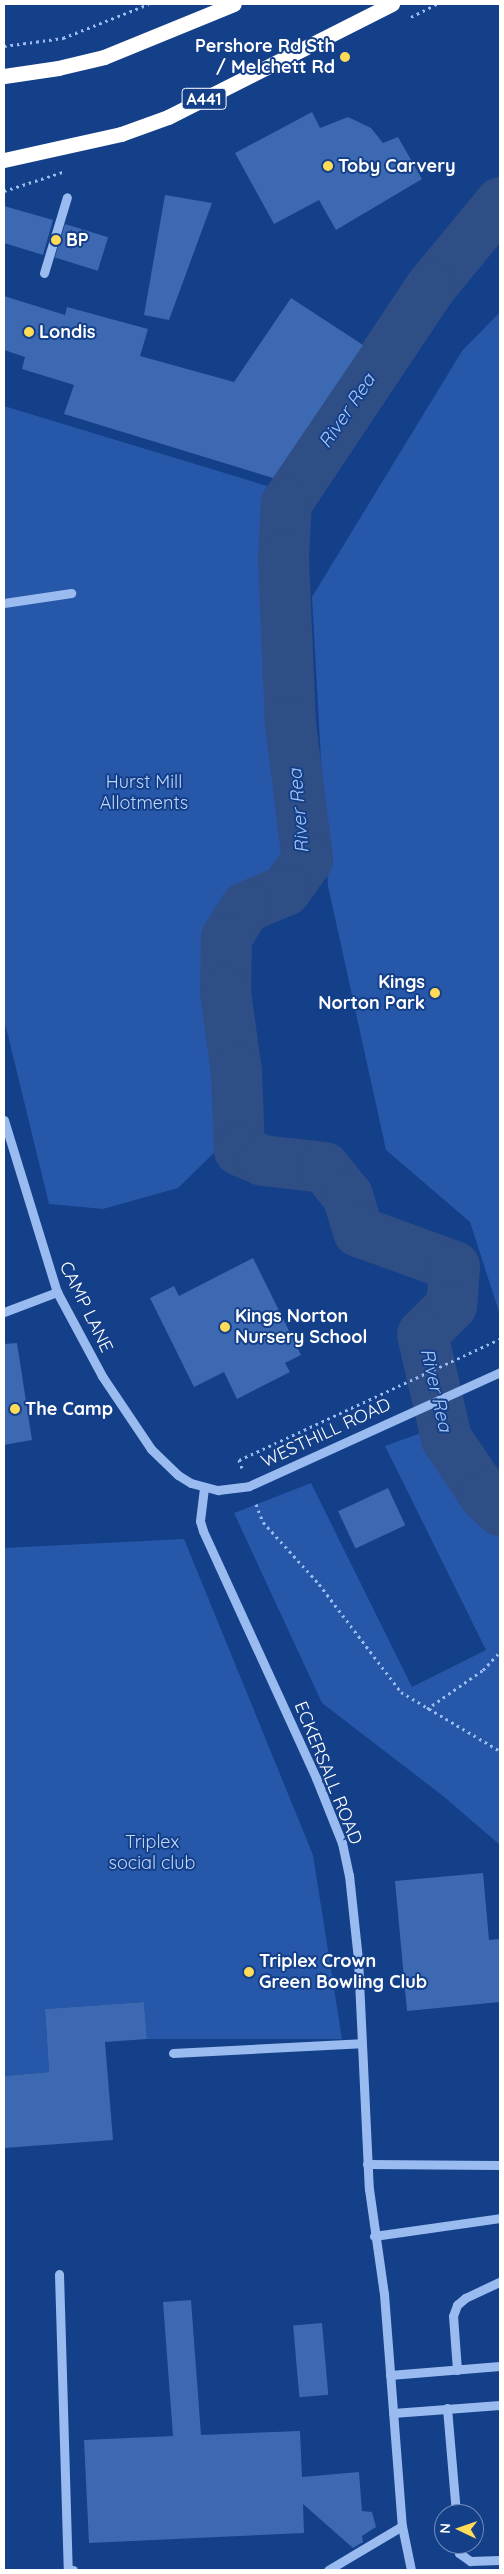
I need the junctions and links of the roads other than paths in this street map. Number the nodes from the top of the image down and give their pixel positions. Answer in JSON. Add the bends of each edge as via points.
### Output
{"nodes":[{"id":1,"x":234,"y":4,"type":"edge"},
{"id":2,"x":392,"y":4,"type":"edge"},
{"id":3,"x":4,"y":76,"type":"edge"},
{"id":4,"x":4,"y":160,"type":"edge"},
{"id":5,"x":67,"y":197,"type":"dead end"},
{"id":6,"x":44,"y":273,"type":"dead end"},
{"id":7,"x":71,"y":593,"type":"dead end"},
{"id":8,"x":4,"y":603,"type":"edge"},
{"id":9,"x":4,"y":1120,"type":"edge"},
{"id":10,"x":57,"y":1292,"type":"junction"},
{"id":11,"x":4,"y":1312,"type":"edge"},
{"id":12,"x":500,"y":1372,"type":"edge"},
{"id":13,"x":165,"y":1463,"type":"joint"},
{"id":14,"x":204,"y":1488,"type":"junction"},
{"id":15,"x":362,"y":2043,"type":"junction"},
{"id":16,"x":173,"y":2052,"type":"dead end"},
{"id":17,"x":368,"y":2164,"type":"junction"},
{"id":18,"x":500,"y":2165,"type":"edge"},
{"id":19,"x":500,"y":2218,"type":"edge"},
{"id":20,"x":374,"y":2236,"type":"junction"},
{"id":21,"x":59,"y":2274,"type":"dead end"},
{"id":22,"x":500,"y":2282,"type":"edge"},
{"id":23,"x":500,"y":2366,"type":"edge"},
{"id":24,"x":457,"y":2370,"type":"junction"},
{"id":25,"x":390,"y":2375,"type":"junction"},
{"id":26,"x":500,"y":2405,"type":"edge"},
{"id":27,"x":447,"y":2408,"type":"junction"},
{"id":28,"x":394,"y":2413,"type":"junction"},
{"id":29,"x":455,"y":2504,"type":"edge"},
{"id":30,"x":402,"y":2526,"type":"junction"},
{"id":31,"x":461,"y":2554,"type":"edge"},
{"id":32,"x":500,"y":2560,"type":"edge"},
{"id":33,"x":62,"y":2570,"type":"edge"},
{"id":34,"x":68,"y":2570,"type":"edge"},
{"id":35,"x":73,"y":2570,"type":"edge"},
{"id":36,"x":328,"y":2570,"type":"edge"},
{"id":37,"x":411,"y":2570,"type":"edge"}],
"edges":[{"from":1,"to":3,"type":"highway","via":[[104,57]]},
{"from":2,"to":4,"type":"highway","number":"A441","via":[[168,117],[120,134]]},
{"from":5,"to":6,"type":"street"},
{"from":7,"to":8,"type":"street"},
{"from":9,"to":10,"type":"street","name":"CAMP LANE"},
{"from":10,"to":11,"type":"street"},
{"from":10,"to":13,"type":"street","name":"CAMP LANE","via":[[102,1376],[151,1449]]},
{"from":12,"to":14,"type":"street","name":"WESTHILL ROAD","via":[[249,1486]]},
{"from":13,"to":14,"type":"street","name":"WESTHILL ROAD","via":[[178,1475]]},
{"from":14,"to":15,"type":"street","name":"ECKERSALL ROAD","via":[[200,1521],[203,1531],[316,1778],[342,1843],[352,1898]]},
{"from":15,"to":16,"type":"street"},
{"from":15,"to":17,"type":"street","name":"ECKERSALL ROAD"},
{"from":17,"to":18,"type":"street"},
{"from":17,"to":20,"type":"street","name":"ECKERSALL ROAD"},
{"from":19,"to":20,"type":"street"},
{"from":20,"to":25,"type":"street","name":"ECKERSALL ROAD","via":[[384,2294]]},
{"from":21,"to":34,"type":"street"},
{"from":22,"to":24,"type":"street","via":[[457,2305],[453,2316]]},
{"from":23,"to":24,"type":"street"},
{"from":24,"to":25,"type":"street"},
{"from":25,"to":28,"type":"street","name":"ECKERSALL ROAD"},
{"from":26,"to":27,"type":"street"},
{"from":27,"to":28,"type":"street"},
{"from":27,"to":29,"type":"street"},
{"from":28,"to":30,"type":"street","name":"ECKERSALL ROAD"},
{"from":30,"to":36,"type":"street"},
{"from":30,"to":37,"type":"street","name":"ECKERSALL ROAD"},
{"from":31,"to":32,"type":"street","via":[[470,2561]]},
{"from":33,"to":34,"type":"street"},
{"from":34,"to":35,"type":"street"}]}
